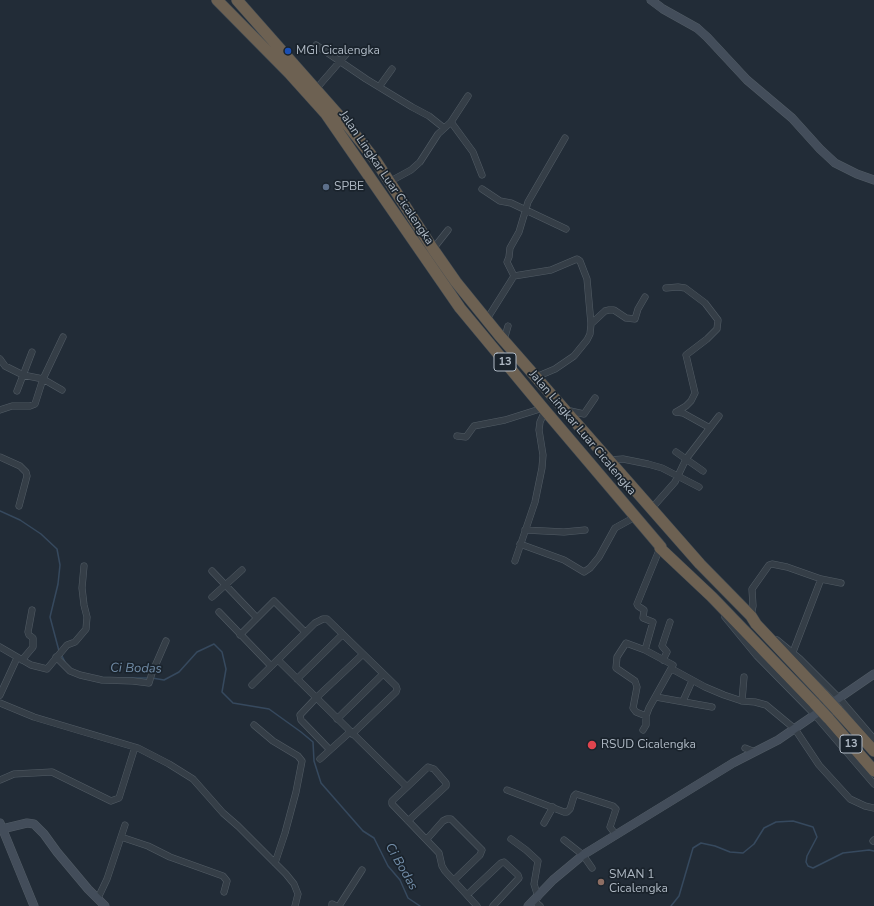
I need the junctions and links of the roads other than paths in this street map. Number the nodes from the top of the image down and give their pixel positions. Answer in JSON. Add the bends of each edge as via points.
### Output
{"nodes":[{"id":1,"x":217,"y":0,"type":"edge"},
{"id":2,"x":237,"y":0,"type":"edge"},
{"id":3,"x":651,"y":0,"type":"edge"},
{"id":4,"x":316,"y":45,"type":"dead end"},
{"id":5,"x":349,"y":51,"type":"dead end"},
{"id":6,"x":339,"y":62,"type":"junction"},
{"id":7,"x":392,"y":69,"type":"dead end"},
{"id":8,"x":379,"y":87,"type":"junction"},
{"id":9,"x":316,"y":89,"type":"junction"},
{"id":10,"x":468,"y":96,"type":"dead end"},
{"id":11,"x":451,"y":122,"type":"junction"},
{"id":12,"x":444,"y":128,"type":"junction"},
{"id":13,"x":565,"y":138,"type":"dead end"},
{"id":14,"x":482,"y":175,"type":"dead end"},
{"id":15,"x":874,"y":180,"type":"edge"},
{"id":16,"x":389,"y":182,"type":"junction"},
{"id":17,"x":482,"y":189,"type":"dead end"},
{"id":18,"x":524,"y":210,"type":"junction"},
{"id":19,"x":566,"y":229,"type":"dead end"},
{"id":20,"x":448,"y":230,"type":"dead end"},
{"id":21,"x":433,"y":250,"type":"junction"},
{"id":22,"x":514,"y":276,"type":"junction"},
{"id":23,"x":666,"y":288,"type":"dead end"},
{"id":24,"x":645,"y":297,"type":"dead end"},
{"id":25,"x":487,"y":320,"type":"junction"},
{"id":26,"x":591,"y":324,"type":"junction"},
{"id":27,"x":508,"y":326,"type":"dead end"},
{"id":28,"x":64,"y":337,"type":"dead end"},
{"id":29,"x":504,"y":340,"type":"junction"},
{"id":30,"x":32,"y":352,"type":"dead end"},
{"id":31,"x":0,"y":358,"type":"edge"},
{"id":32,"x":23,"y":375,"type":"junction"},
{"id":33,"x":536,"y":377,"type":"junction"},
{"id":34,"x":43,"y":379,"type":"junction"},
{"id":35,"x":62,"y":390,"type":"dead end"},
{"id":36,"x":17,"y":391,"type":"dead end"},
{"id":37,"x":595,"y":398,"type":"dead end"},
{"id":38,"x":0,"y":410,"type":"edge"},
{"id":39,"x":544,"y":410,"type":"junction"},
{"id":40,"x":565,"y":410,"type":"junction"},
{"id":41,"x":719,"y":416,"type":"dead end"},
{"id":42,"x":710,"y":428,"type":"junction"},
{"id":43,"x":457,"y":436,"type":"dead end"},
{"id":44,"x":676,"y":452,"type":"dead end"},
{"id":45,"x":0,"y":456,"type":"edge"},
{"id":46,"x":686,"y":459,"type":"junction"},
{"id":47,"x":609,"y":460,"type":"junction"},
{"id":48,"x":703,"y":471,"type":"dead end"},
{"id":49,"x":677,"y":477,"type":"junction"},
{"id":50,"x":699,"y":487,"type":"dead end"},
{"id":51,"x":19,"y":506,"type":"dead end"},
{"id":52,"x":652,"y":508,"type":"junction"},
{"id":53,"x":635,"y":517,"type":"junction"},
{"id":54,"x":525,"y":530,"type":"junction"},
{"id":55,"x":585,"y":530,"type":"dead end"},
{"id":56,"x":520,"y":544,"type":"junction"},
{"id":57,"x":660,"y":548,"type":"junction"},
{"id":58,"x":515,"y":561,"type":"dead end"},
{"id":59,"x":84,"y":566,"type":"dead end"},
{"id":60,"x":242,"y":570,"type":"dead end"},
{"id":61,"x":212,"y":571,"type":"dead end"},
{"id":62,"x":821,"y":579,"type":"junction"},
{"id":63,"x":841,"y":583,"type":"dead end"},
{"id":64,"x":226,"y":585,"type":"junction"},
{"id":65,"x":212,"y":597,"type":"dead end"},
{"id":66,"x":32,"y":610,"type":"dead end"},
{"id":67,"x":219,"y":612,"type":"dead end"},
{"id":68,"x":257,"y":618,"type":"junction"},
{"id":69,"x":754,"y":620,"type":"junction"},
{"id":70,"x":670,"y":622,"type":"dead end"},
{"id":71,"x":305,"y":632,"type":"junction"},
{"id":72,"x":240,"y":635,"type":"junction"},
{"id":73,"x":342,"y":635,"type":"junction"},
{"id":74,"x":166,"y":641,"type":"dead end"},
{"id":75,"x":0,"y":647,"type":"edge"},
{"id":76,"x":645,"y":650,"type":"junction"},
{"id":77,"x":793,"y":652,"type":"junction"},
{"id":78,"x":362,"y":655,"type":"junction"},
{"id":79,"x":57,"y":656,"type":"junction"},
{"id":80,"x":20,"y":659,"type":"junction"},
{"id":81,"x":278,"y":660,"type":"junction"},
{"id":82,"x":663,"y":660,"type":"junction"},
{"id":83,"x":271,"y":666,"type":"junction"},
{"id":84,"x":672,"y":669,"type":"junction"},
{"id":85,"x":383,"y":674,"type":"junction"},
{"id":86,"x":874,"y":674,"type":"edge"},
{"id":87,"x":744,"y":677,"type":"dead end"},
{"id":88,"x":298,"y":679,"type":"junction"},
{"id":89,"x":692,"y":681,"type":"junction"},
{"id":90,"x":252,"y":685,"type":"dead end"},
{"id":91,"x":0,"y":695,"type":"edge"},
{"id":92,"x":656,"y":697,"type":"junction"},
{"id":93,"x":316,"y":698,"type":"junction"},
{"id":94,"x":839,"y":698,"type":"junction"},
{"id":95,"x":683,"y":701,"type":"junction"},
{"id":96,"x":742,"y":701,"type":"junction"},
{"id":97,"x":0,"y":703,"type":"edge"},
{"id":98,"x":712,"y":707,"type":"dead end"},
{"id":99,"x":815,"y":709,"type":"junction"},
{"id":100,"x":646,"y":716,"type":"junction"},
{"id":101,"x":336,"y":719,"type":"junction"},
{"id":102,"x":254,"y":725,"type":"dead end"},
{"id":103,"x":795,"y":729,"type":"junction"},
{"id":104,"x":643,"y":730,"type":"dead end"},
{"id":105,"x":351,"y":733,"type":"junction"},
{"id":106,"x":874,"y":739,"type":"edge"},
{"id":107,"x":135,"y":747,"type":"junction"},
{"id":108,"x":745,"y":748,"type":"dead end"},
{"id":109,"x":330,"y":750,"type":"junction"},
{"id":110,"x":874,"y":751,"type":"edge"},
{"id":111,"x":755,"y":752,"type":"junction"},
{"id":112,"x":320,"y":759,"type":"dead end"},
{"id":113,"x":874,"y":771,"type":"edge"},
{"id":114,"x":0,"y":780,"type":"edge"},
{"id":115,"x":874,"y":784,"type":"edge"},
{"id":116,"x":407,"y":787,"type":"junction"},
{"id":117,"x":508,"y":790,"type":"dead end"},
{"id":118,"x":554,"y":807,"type":"junction"},
{"id":119,"x":874,"y":808,"type":"edge"},
{"id":120,"x":408,"y":821,"type":"junction"},
{"id":121,"x":544,"y":824,"type":"dead end"},
{"id":122,"x":125,"y":825,"type":"dead end"},
{"id":123,"x":1,"y":826,"type":"edge"},
{"id":124,"x":616,"y":834,"type":"junction"},
{"id":125,"x":120,"y":837,"type":"junction"},
{"id":126,"x":427,"y":839,"type":"junction"},
{"id":127,"x":511,"y":839,"type":"dead end"},
{"id":128,"x":564,"y":840,"type":"dead end"},
{"id":129,"x":583,"y":855,"type":"junction"},
{"id":130,"x":275,"y":863,"type":"junction"},
{"id":131,"x":592,"y":868,"type":"dead end"},
{"id":132,"x":362,"y":870,"type":"dead end"},
{"id":133,"x":454,"y":880,"type":"junction"},
{"id":134,"x":224,"y":892,"type":"dead end"},
{"id":135,"x":467,"y":895,"type":"junction"},
{"id":136,"x":98,"y":898,"type":"junction"},
{"id":137,"x":535,"y":902,"type":"edge"},
{"id":138,"x":34,"y":906,"type":"edge"},
{"id":139,"x":105,"y":906,"type":"edge"},
{"id":140,"x":295,"y":906,"type":"edge"},
{"id":141,"x":332,"y":906,"type":"edge"},
{"id":142,"x":337,"y":906,"type":"edge"},
{"id":143,"x":477,"y":906,"type":"edge"},
{"id":144,"x":493,"y":906,"type":"edge"}],
"edges":[{"from":1,"to":39,"type":"highway","name":"Jalan Lingkar Luar Cicalengka","number":"13","via":[[326,114],[460,308]]},
{"from":2,"to":9,"type":"highway","name":"Jalan Lingkar Luar Cicalengka","number":"13"},
{"from":3,"to":15,"type":"street","via":[[707,37],[747,80],[792,118],[835,163]]},
{"from":4,"to":6,"type":"street"},
{"from":5,"to":6,"type":"street"},
{"from":6,"to":8,"type":"street"},
{"from":6,"to":9,"type":"street"},
{"from":7,"to":8,"type":"street"},
{"from":8,"to":12,"type":"street","via":[[429,116]]},
{"from":9,"to":16,"type":"highway","name":"Jalan Lingkar Luar Cicalengka","number":"13","via":[[376,161]]},
{"from":10,"to":11,"type":"street"},
{"from":11,"to":12,"type":"street"},
{"from":11,"to":14,"type":"street","via":[[473,152]]},
{"from":12,"to":16,"type":"street","via":[[420,162]]},
{"from":13,"to":18,"type":"street"},
{"from":16,"to":21,"type":"highway","name":"Jalan Lingkar Luar Cicalengka","number":"13"},
{"from":17,"to":18,"type":"street","via":[[500,201]]},
{"from":18,"to":19,"type":"street"},
{"from":18,"to":22,"type":"street","via":[[519,232],[510,248],[507,262]]},
{"from":20,"to":21,"type":"street"},
{"from":21,"to":25,"type":"highway","name":"Jalan Lingkar Luar Cicalengka","number":"13"},
{"from":22,"to":25,"type":"street"},
{"from":22,"to":26,"type":"street","via":[[541,273],[579,260],[587,279]]},
{"from":23,"to":42,"type":"street","via":[[685,288],[705,303],[718,320],[717,329],[686,355],[695,393],[686,406],[676,412],[683,413]]},
{"from":24,"to":26,"type":"street","via":[[635,319],[609,310]]},
{"from":25,"to":29,"type":"highway","name":"Jalan Lingkar Luar Cicalengka","number":"13"},
{"from":26,"to":33,"type":"street","via":[[587,340],[574,356],[555,369]]},
{"from":27,"to":29,"type":"street"},
{"from":28,"to":34,"type":"street"},
{"from":29,"to":33,"type":"highway","name":"Jalan Lingkar Luar Cicalengka","number":"13"},
{"from":30,"to":32,"type":"street"},
{"from":31,"to":32,"type":"street","via":[[5,366]]},
{"from":32,"to":34,"type":"street"},
{"from":32,"to":36,"type":"street"},
{"from":33,"to":40,"type":"highway","name":"Jalan Lingkar Luar Cicalengka","number":"13"},
{"from":34,"to":35,"type":"street"},
{"from":34,"to":38,"type":"street","via":[[35,404]]},
{"from":37,"to":40,"type":"street","via":[[584,414]]},
{"from":39,"to":43,"type":"street","via":[[474,426],[466,437]]},
{"from":39,"to":53,"type":"highway","name":"Jalan Lingkar Luar Cicalengka","number":"13"},
{"from":39,"to":54,"type":"street","via":[[539,430],[544,455],[542,468]]},
{"from":40,"to":47,"type":"highway","name":"Jalan Lingkar Luar Cicalengka","number":"13"},
{"from":41,"to":42,"type":"street"},
{"from":42,"to":46,"type":"street"},
{"from":44,"to":46,"type":"street"},
{"from":45,"to":51,"type":"street","via":[[26,472]]},
{"from":46,"to":48,"type":"street"},
{"from":46,"to":49,"type":"street"},
{"from":47,"to":49,"type":"street","via":[[638,461],[662,468]]},
{"from":47,"to":52,"type":"highway","name":"Jalan Lingkar Luar Cicalengka","number":"13"},
{"from":49,"to":50,"type":"street"},
{"from":49,"to":52,"type":"street"},
{"from":52,"to":69,"type":"highway","name":"Jalan Lingkar Luar Cicalengka","number":"13","via":[[700,564]]},
{"from":53,"to":56,"type":"street","via":[[615,528],[599,557],[584,572],[564,560]]},
{"from":53,"to":57,"type":"highway","name":"Jalan Lingkar Luar Cicalengka","number":"13"},
{"from":54,"to":55,"type":"street"},
{"from":54,"to":56,"type":"street"},
{"from":56,"to":58,"type":"street"},
{"from":57,"to":76,"type":"street","via":[[637,606],[644,610],[643,618],[653,622]]},
{"from":57,"to":99,"type":"highway","name":"Jalan Lingkar Luar Cicalengka","number":"13","via":[[712,597]]},
{"from":59,"to":79,"type":"street","via":[[82,588],[87,617],[86,629],[75,642],[67,645]]},
{"from":60,"to":64,"type":"street"},
{"from":61,"to":64,"type":"street"},
{"from":62,"to":63,"type":"street"},
{"from":62,"to":69,"type":"street","via":[[787,567],[769,565],[752,589]]},
{"from":62,"to":77,"type":"street"},
{"from":64,"to":65,"type":"street"},
{"from":64,"to":68,"type":"street"},
{"from":66,"to":80,"type":"street","via":[[28,632],[33,638],[33,647]]},
{"from":67,"to":72,"type":"street"},
{"from":68,"to":71,"type":"street","via":[[274,601]]},
{"from":68,"to":72,"type":"street"},
{"from":69,"to":77,"type":"street"},
{"from":69,"to":110,"type":"highway","name":"Jalan Lingkar Luar Cicalengka","number":"13","bridge":true},
{"from":70,"to":82,"type":"street","via":[[662,646],[667,652]]},
{"from":71,"to":73,"type":"street","via":[[323,619],[331,622]]},
{"from":71,"to":81,"type":"street"},
{"from":72,"to":83,"type":"street"},
{"from":73,"to":78,"type":"street"},
{"from":73,"to":88,"type":"street"},
{"from":74,"to":79,"type":"street","via":[[149,683],[86,677],[73,672]]},
{"from":75,"to":80,"type":"street"},
{"from":76,"to":82,"type":"street"},
{"from":76,"to":100,"type":"street","via":[[626,643],[615,664],[616,668],[635,681],[637,687],[633,708]]},
{"from":77,"to":94,"type":"street"},
{"from":78,"to":85,"type":"street"},
{"from":78,"to":93,"type":"street"},
{"from":79,"to":80,"type":"street","via":[[47,669]]},
{"from":80,"to":91,"type":"street"},
{"from":81,"to":83,"type":"street"},
{"from":81,"to":88,"type":"street"},
{"from":82,"to":84,"type":"street","via":[[673,665]]},
{"from":83,"to":90,"type":"street"},
{"from":84,"to":89,"type":"street"},
{"from":84,"to":92,"type":"street"},
{"from":85,"to":101,"type":"street"},
{"from":85,"to":105,"type":"street","via":[[396,686],[396,692]]},
{"from":86,"to":94,"type":"street"},
{"from":87,"to":96,"type":"street"},
{"from":88,"to":93,"type":"street"},
{"from":89,"to":95,"type":"street"},
{"from":89,"to":96,"type":"street"},
{"from":92,"to":95,"type":"street"},
{"from":92,"to":100,"type":"street"},
{"from":93,"to":101,"type":"street"},
{"from":93,"to":109,"type":"street","via":[[301,713],[300,718]]},
{"from":94,"to":99,"type":"street"},
{"from":94,"to":106,"type":"street"},
{"from":95,"to":98,"type":"street"},
{"from":96,"to":103,"type":"street","via":[[766,705]]},
{"from":97,"to":107,"type":"street","via":[[34,717]]},
{"from":99,"to":103,"type":"street"},
{"from":99,"to":113,"type":"highway","name":"Jalan Lingkar Luar Cicalengka","number":"13","bridge":true,"via":[[828,718]]},
{"from":99,"to":115,"type":"street"},
{"from":100,"to":104,"type":"street"},
{"from":101,"to":105,"type":"street"},
{"from":102,"to":130,"type":"street","via":[[302,761],[296,792]]},
{"from":103,"to":111,"type":"street"},
{"from":103,"to":119,"type":"street","via":[[819,765],[850,798]]},
{"from":105,"to":109,"type":"street"},
{"from":105,"to":116,"type":"street"},
{"from":107,"to":114,"type":"street","via":[[119,798],[111,801],[52,772],[14,774]]},
{"from":107,"to":130,"type":"street","via":[[193,779],[223,813]]},
{"from":108,"to":111,"type":"street"},
{"from":109,"to":112,"type":"street"},
{"from":111,"to":124,"type":"street"},
{"from":116,"to":120,"type":"street","via":[[392,803]]},
{"from":116,"to":120,"type":"street","via":[[428,767],[434,769],[446,783],[446,786]]},
{"from":117,"to":118,"type":"street"},
{"from":118,"to":121,"type":"street"},
{"from":118,"to":124,"type":"street","via":[[567,812],[574,796],[578,794],[613,806],[616,809],[610,827]]},
{"from":120,"to":126,"type":"street"},
{"from":122,"to":125,"type":"street"},
{"from":123,"to":136,"type":"street","via":[[34,824]]},
{"from":123,"to":138,"type":"street"},
{"from":124,"to":129,"type":"street"},
{"from":125,"to":134,"type":"street","via":[[223,876],[227,881]]},
{"from":125,"to":136,"type":"street","via":[[107,879]]},
{"from":126,"to":133,"type":"street","via":[[439,853],[442,866]]},
{"from":126,"to":133,"type":"street","via":[[447,819],[482,850]]},
{"from":127,"to":137,"type":"street","via":[[538,861],[534,884]]},
{"from":128,"to":129,"type":"street"},
{"from":129,"to":131,"type":"street"},
{"from":129,"to":137,"type":"street","via":[[553,880]]},
{"from":130,"to":140,"type":"street","via":[[294,884],[298,894]]},
{"from":132,"to":142,"type":"street"},
{"from":133,"to":135,"type":"street"},
{"from":135,"to":143,"type":"street"},
{"from":135,"to":144,"type":"street","via":[[504,862],[518,874],[519,878]]},
{"from":136,"to":139,"type":"street"},
{"from":141,"to":142,"type":"street"}]}
